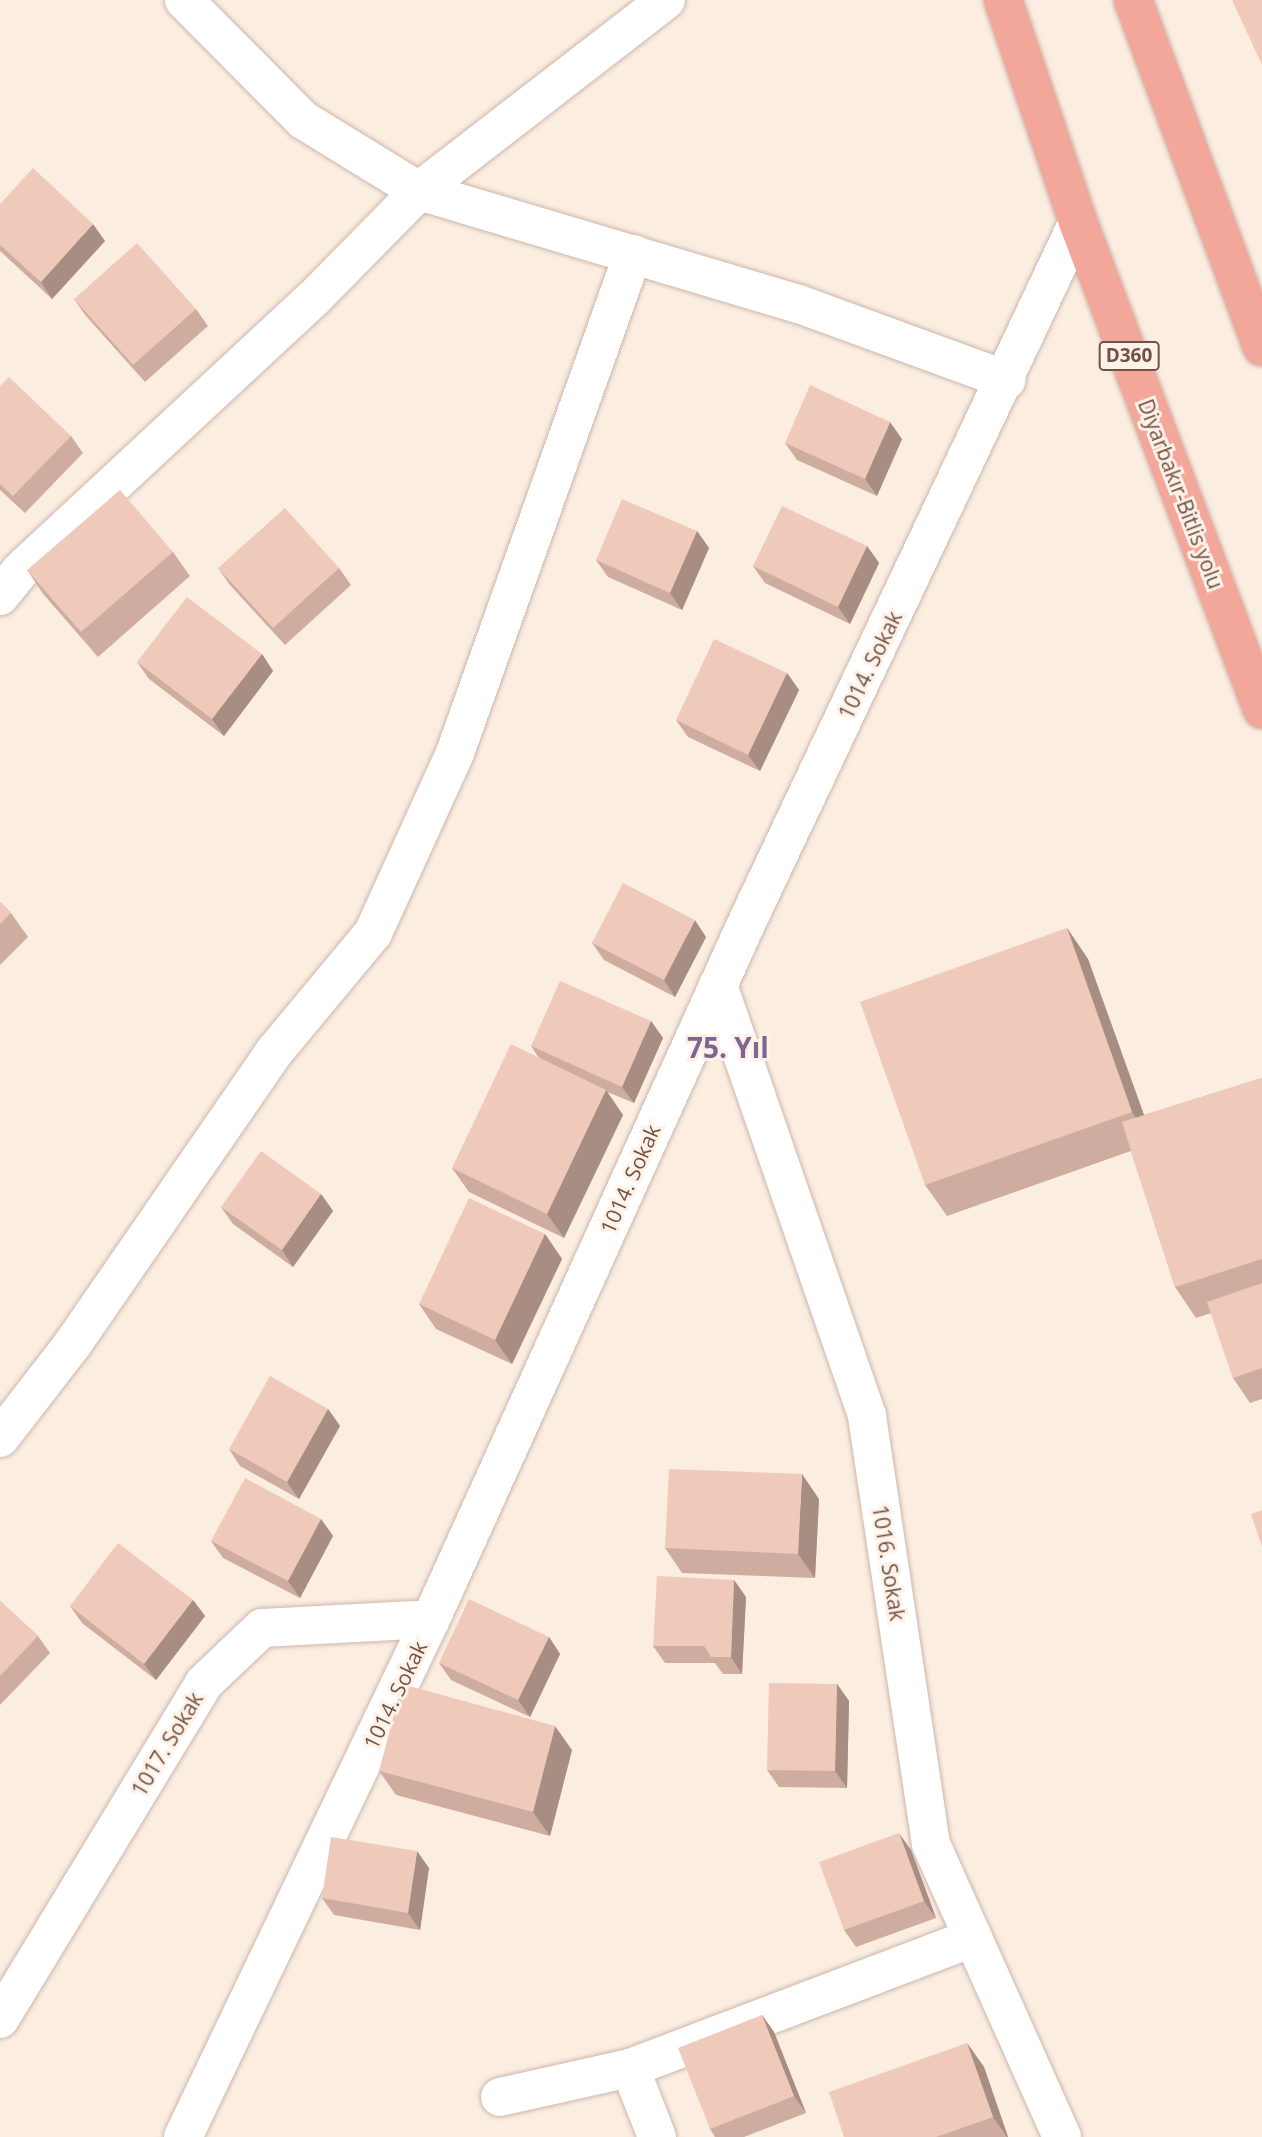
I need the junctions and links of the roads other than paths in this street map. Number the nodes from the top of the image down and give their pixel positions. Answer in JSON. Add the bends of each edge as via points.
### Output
{"nodes":[{"id":1,"x":184,"y":0,"type":"edge"},
{"id":2,"x":666,"y":0,"type":"edge"},
{"id":3,"x":1003,"y":0,"type":"edge"},
{"id":4,"x":1133,"y":0,"type":"edge"},
{"id":5,"x":419,"y":191,"type":"junction"},
{"id":6,"x":1078,"y":222,"type":"junction"},
{"id":7,"x":633,"y":254,"type":"junction"},
{"id":8,"x":1262,"y":347,"type":"edge"},
{"id":9,"x":1007,"y":380,"type":"junction"},
{"id":10,"x":0,"y":596,"type":"edge"},
{"id":11,"x":1262,"y":709,"type":"edge"},
{"id":12,"x":718,"y":985,"type":"junction"},
{"id":13,"x":0,"y":1438,"type":"edge"},
{"id":14,"x":431,"y":1619,"type":"junction"},
{"id":15,"x":973,"y":1938,"type":"junction"},
{"id":16,"x":0,"y":2019,"type":"edge"},
{"id":17,"x":630,"y":2068,"type":"junction"},
{"id":18,"x":500,"y":2097,"type":"dead end"},
{"id":19,"x":183,"y":2137,"type":"edge"},
{"id":20,"x":657,"y":2137,"type":"edge"},
{"id":21,"x":1062,"y":2137,"type":"edge"}],
"edges":[{"from":1,"to":5,"type":"street","via":[[303,120]]},
{"from":2,"to":5,"type":"street"},
{"from":3,"to":6,"type":"highway","name":"Diyarbakır-Bitlis yolu","number":"D360"},
{"from":4,"to":8,"type":"highway"},
{"from":5,"to":7,"type":"street"},
{"from":5,"to":10,"type":"street","via":[[314,298],[20,570]]},
{"from":6,"to":9,"type":"street","name":"1014. Sokak"},
{"from":6,"to":11,"type":"highway","name":"Diyarbakır-Bitlis yolu","number":"D360"},
{"from":7,"to":9,"type":"street","via":[[799,304]]},
{"from":7,"to":13,"type":"street","via":[[456,753],[373,933],[275,1051],[72,1345]]},
{"from":9,"to":12,"type":"street","name":"1014. Sokak"},
{"from":12,"to":14,"type":"street","name":"1014. Sokak"},
{"from":12,"to":15,"type":"street","name":"1016. Sokak","via":[[867,1416],[931,1844]]},
{"from":14,"to":16,"type":"street","name":"1017. Sokak","via":[[262,1628],[204,1683]]},
{"from":14,"to":19,"type":"street","name":"1014. Sokak"},
{"from":15,"to":17,"type":"street"},
{"from":15,"to":21,"type":"street","name":"1016. Sokak"},
{"from":17,"to":18,"type":"street"},
{"from":17,"to":20,"type":"street"}]}
